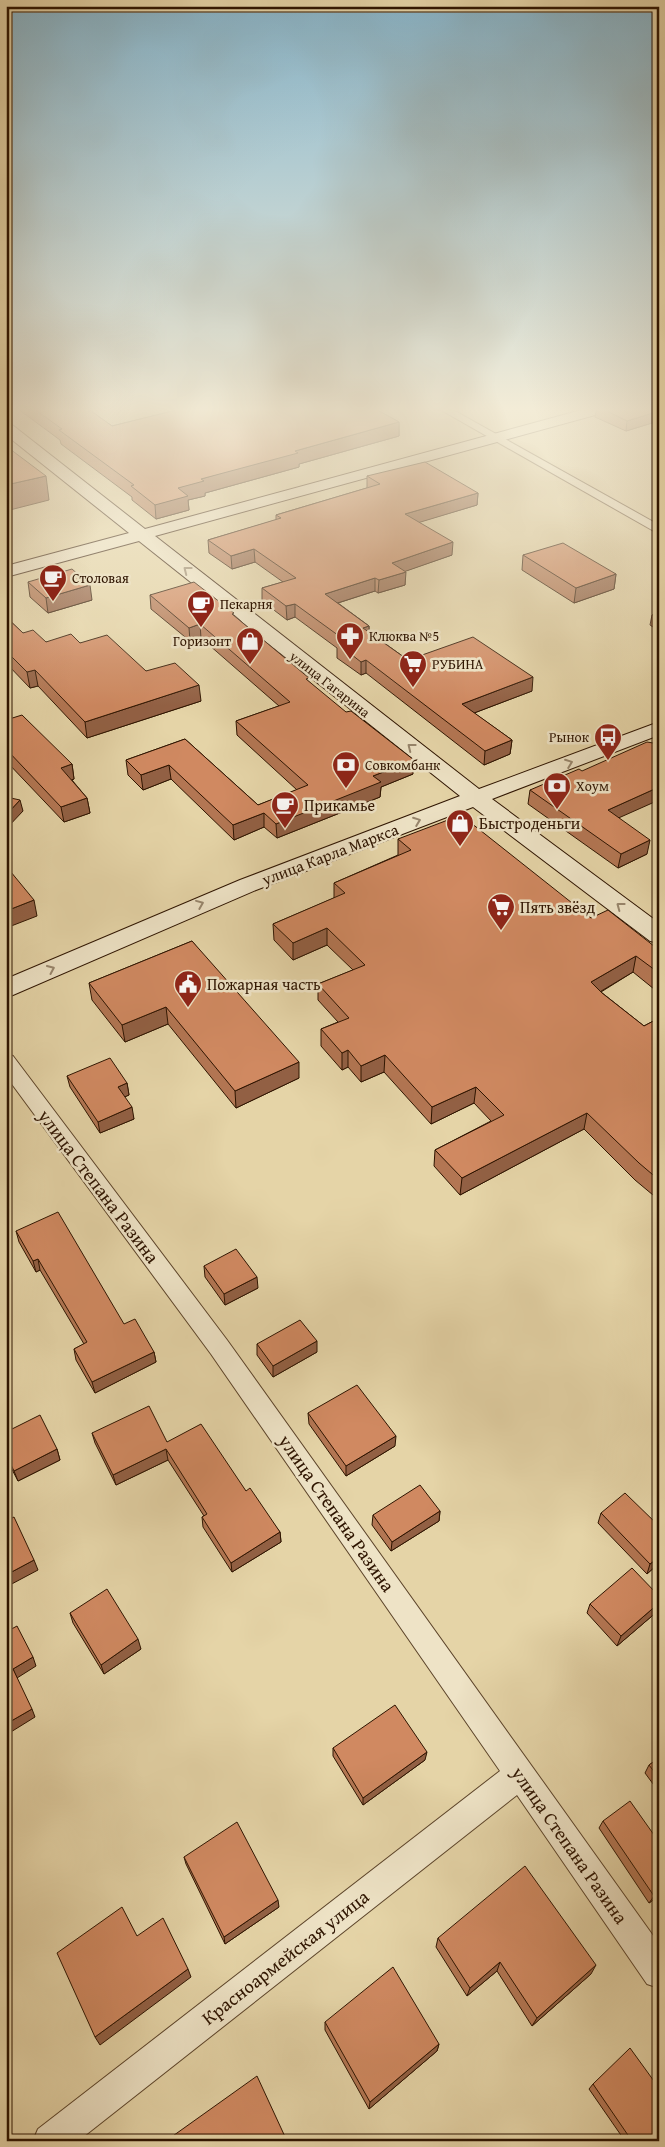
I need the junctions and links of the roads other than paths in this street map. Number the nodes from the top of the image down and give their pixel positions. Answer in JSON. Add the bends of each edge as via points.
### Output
{"nodes":[{"id":1,"x":106,"y":506,"type":"edge"},
{"id":2,"x":247,"y":506,"type":"edge"},
{"id":3,"x":617,"y":506,"type":"edge"},
{"id":4,"x":659,"y":530,"type":"edge"},
{"id":5,"x":142,"y":535,"type":"junction"},
{"id":6,"x":6,"y":572,"type":"edge"},
{"id":7,"x":659,"y":728,"type":"edge"},
{"id":8,"x":476,"y":798,"type":"junction"},
{"id":9,"x":659,"y":935,"type":"edge"},
{"id":10,"x":6,"y":989,"type":"edge"},
{"id":11,"x":6,"y":1061,"type":"edge"},
{"id":12,"x":520,"y":1774,"type":"junction"},
{"id":13,"x":659,"y":1972,"type":"edge"},
{"id":14,"x":50,"y":2141,"type":"edge"}],
"edges":[{"from":1,"to":5,"type":"main road","name":"улица Гагарина"},
{"from":2,"to":5,"type":"main road"},
{"from":3,"to":4,"type":"street"},
{"from":5,"to":6,"type":"main road"},
{"from":8,"to":5,"type":"main road","name":"улица Гагарина","one_way":true},
{"from":8,"to":7,"type":"main road","name":"улица Карла Маркса","one_way":true},
{"from":9,"to":8,"type":"main road","name":"улица Гагарина","one_way":true},
{"from":10,"to":8,"type":"main road","name":"улица Карла Маркса","one_way":true,"via":[[248,885]]},
{"from":11,"to":12,"type":"street","name":"улица Степана Разина","via":[[219,1347]]},
{"from":12,"to":13,"type":"street","name":"улица Степана Разина"},
{"from":12,"to":14,"type":"street","name":"Красноармейская улица"}]}
